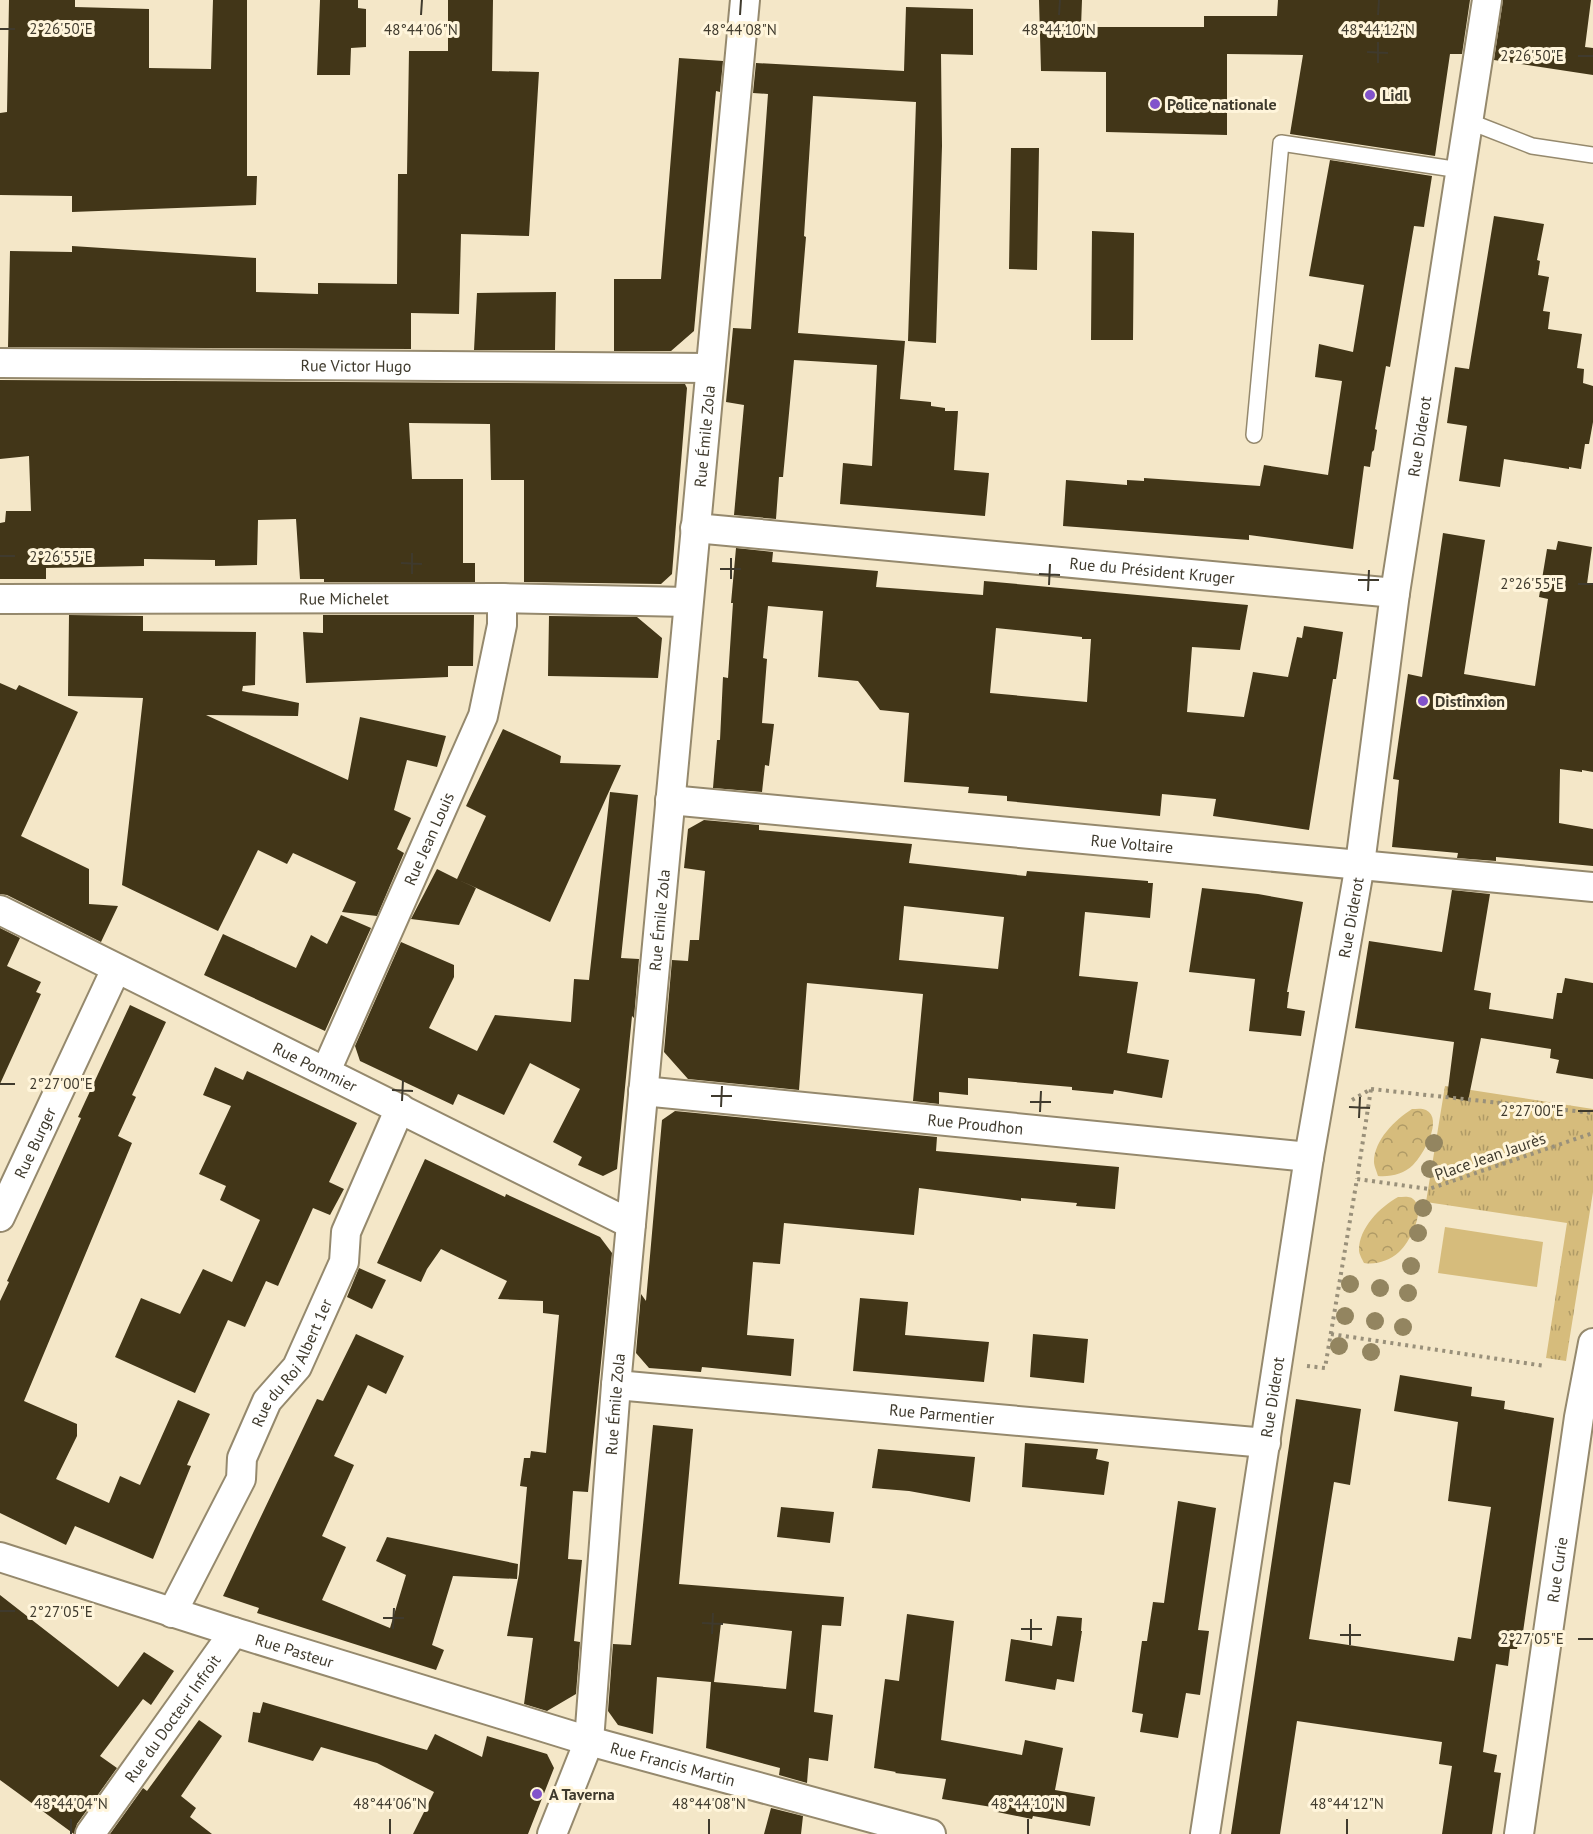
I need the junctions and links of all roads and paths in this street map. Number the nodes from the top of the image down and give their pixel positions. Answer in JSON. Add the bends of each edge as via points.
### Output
{"nodes":[{"id":1,"x":745,"y":0,"type":"edge"},
{"id":2,"x":1487,"y":0,"type":"edge"},
{"id":3,"x":1468,"y":121,"type":"junction"},
{"id":4,"x":1593,"y":155,"type":"edge"},
{"id":5,"x":1460,"y":170,"type":"junction"},
{"id":6,"x":0,"y":363,"type":"edge"},
{"id":7,"x":710,"y":368,"type":"junction"},
{"id":8,"x":1254,"y":435,"type":"dead end"},
{"id":9,"x":695,"y":528,"type":"junction"},
{"id":10,"x":1395,"y":593,"type":"junction"},
{"id":11,"x":502,"y":598,"type":"junction"},
{"id":12,"x":0,"y":600,"type":"edge"},
{"id":13,"x":688,"y":602,"type":"junction"},
{"id":14,"x":670,"y":800,"type":"junction"},
{"id":15,"x":1360,"y":864,"type":"junction"},
{"id":16,"x":1593,"y":887,"type":"edge"},
{"id":17,"x":0,"y":910,"type":"edge"},
{"id":18,"x":116,"y":969,"type":"junction"},
{"id":19,"x":326,"y":1071,"type":"junction"},
{"id":20,"x":1371,"y":1089,"type":"junction"},
{"id":21,"x":643,"y":1091,"type":"junction"},
{"id":22,"x":1319,"y":1104,"type":"junction"},
{"id":23,"x":400,"y":1108,"type":"junction"},
{"id":24,"x":1593,"y":1113,"type":"edge"},
{"id":25,"x":1593,"y":1133,"type":"edge"},
{"id":26,"x":1309,"y":1157,"type":"junction"},
{"id":27,"x":1357,"y":1179,"type":"junction"},
{"id":28,"x":0,"y":1217,"type":"edge"},
{"id":29,"x":631,"y":1224,"type":"junction"},
{"id":30,"x":1331,"y":1334,"type":"junction"},
{"id":31,"x":1593,"y":1343,"type":"edge"},
{"id":32,"x":1279,"y":1361,"type":"junction"},
{"id":33,"x":1545,"y":1366,"type":"dead end"},
{"id":34,"x":616,"y":1384,"type":"junction"},
{"id":35,"x":1266,"y":1443,"type":"junction"},
{"id":36,"x":0,"y":1557,"type":"edge"},
{"id":37,"x":172,"y":1613,"type":"junction"},
{"id":38,"x":234,"y":1632,"type":"junction"},
{"id":39,"x":589,"y":1741,"type":"junction"},
{"id":40,"x":898,"y":1830,"type":"edge"},
{"id":41,"x":90,"y":1834,"type":"edge"},
{"id":42,"x":552,"y":1834,"type":"edge"},
{"id":43,"x":930,"y":1834,"type":"edge"},
{"id":44,"x":1205,"y":1834,"type":"edge"},
{"id":45,"x":1519,"y":1834,"type":"edge"}],
"edges":[{"from":1,"to":7,"type":"street","name":"Rue Émile Zola"},
{"from":2,"to":3,"type":"street","name":"Rue Diderot"},
{"from":3,"to":4,"type":"lane","via":[[1533,146]]},
{"from":3,"to":5,"type":"street","name":"Rue Diderot"},
{"from":5,"to":8,"type":"lane","via":[[1281,143]]},
{"from":5,"to":10,"type":"street","name":"Rue Diderot"},
{"from":6,"to":7,"type":"street","name":"Rue Victor Hugo"},
{"from":7,"to":9,"type":"street","name":"Rue Émile Zola"},
{"from":9,"to":10,"type":"street","name":"Rue du Président Kruger"},
{"from":9,"to":13,"type":"street","name":"Rue Émile Zola"},
{"from":10,"to":15,"type":"street","name":"Rue Diderot"},
{"from":11,"to":12,"type":"street","name":"Rue Michelet"},
{"from":11,"to":13,"type":"street","name":"Rue Michelet"},
{"from":11,"to":19,"type":"street","name":"Rue Jean Louis","via":[[502,625],[483,716]]},
{"from":13,"to":14,"type":"street","name":"Rue Émile Zola"},
{"from":14,"to":15,"type":"street","name":"Rue Voltaire"},
{"from":14,"to":21,"type":"street","name":"Rue Émile Zola"},
{"from":15,"to":16,"type":"street","name":"Rue Voltaire"},
{"from":15,"to":22,"type":"street","name":"Rue Diderot"},
{"from":17,"to":18,"type":"street","name":"Rue Pommier"},
{"from":18,"to":19,"type":"street","name":"Rue Pommier"},
{"from":18,"to":28,"type":"street","name":"Rue Burger"},
{"from":19,"to":23,"type":"street","name":"Rue Pommier"},
{"from":20,"to":22,"type":"path","via":[[1341,1106]]},
{"from":20,"to":24,"type":"path"},
{"from":20,"to":27,"type":"path"},
{"from":21,"to":26,"type":"street","name":"Rue Proudhon"},
{"from":21,"to":29,"type":"street","name":"Rue Émile Zola"},
{"from":22,"to":26,"type":"street","name":"Rue Diderot"},
{"from":23,"to":29,"type":"street","name":"Rue Pommier"},
{"from":23,"to":37,"type":"street","name":"Rue du Roi Albert 1er","via":[[346,1232],[344,1262],[297,1367],[267,1401],[242,1458],[241,1479]]},
{"from":25,"to":27,"type":"path","name":"Place Jean Jaurès","via":[[1429,1190]]},
{"from":26,"to":32,"type":"street","name":"Rue Diderot"},
{"from":27,"to":30,"type":"path"},
{"from":29,"to":34,"type":"street","name":"Rue Émile Zola"},
{"from":30,"to":32,"type":"path","via":[[1325,1368]]},
{"from":30,"to":33,"type":"path"},
{"from":31,"to":45,"type":"street","name":"Rue Curie"},
{"from":32,"to":35,"type":"street","name":"Rue Diderot"},
{"from":34,"to":35,"type":"street","name":"Rue Parmentier"},
{"from":34,"to":39,"type":"street","name":"Rue Émile Zola"},
{"from":35,"to":44,"type":"street","name":"Rue Diderot"},
{"from":36,"to":37,"type":"street","name":"Rue Pasteur"},
{"from":37,"to":38,"type":"street","name":"Rue Pasteur"},
{"from":38,"to":39,"type":"street","name":"Rue Pasteur"},
{"from":38,"to":41,"type":"street","name":"Rue du Docteur Infroit"},
{"from":39,"to":40,"type":"street","name":"Rue Francis Martin"},
{"from":39,"to":42,"type":"street","name":"Rue Émile Zola"},
{"from":40,"to":43,"type":"street","name":"Rue Francis Martin"}]}
